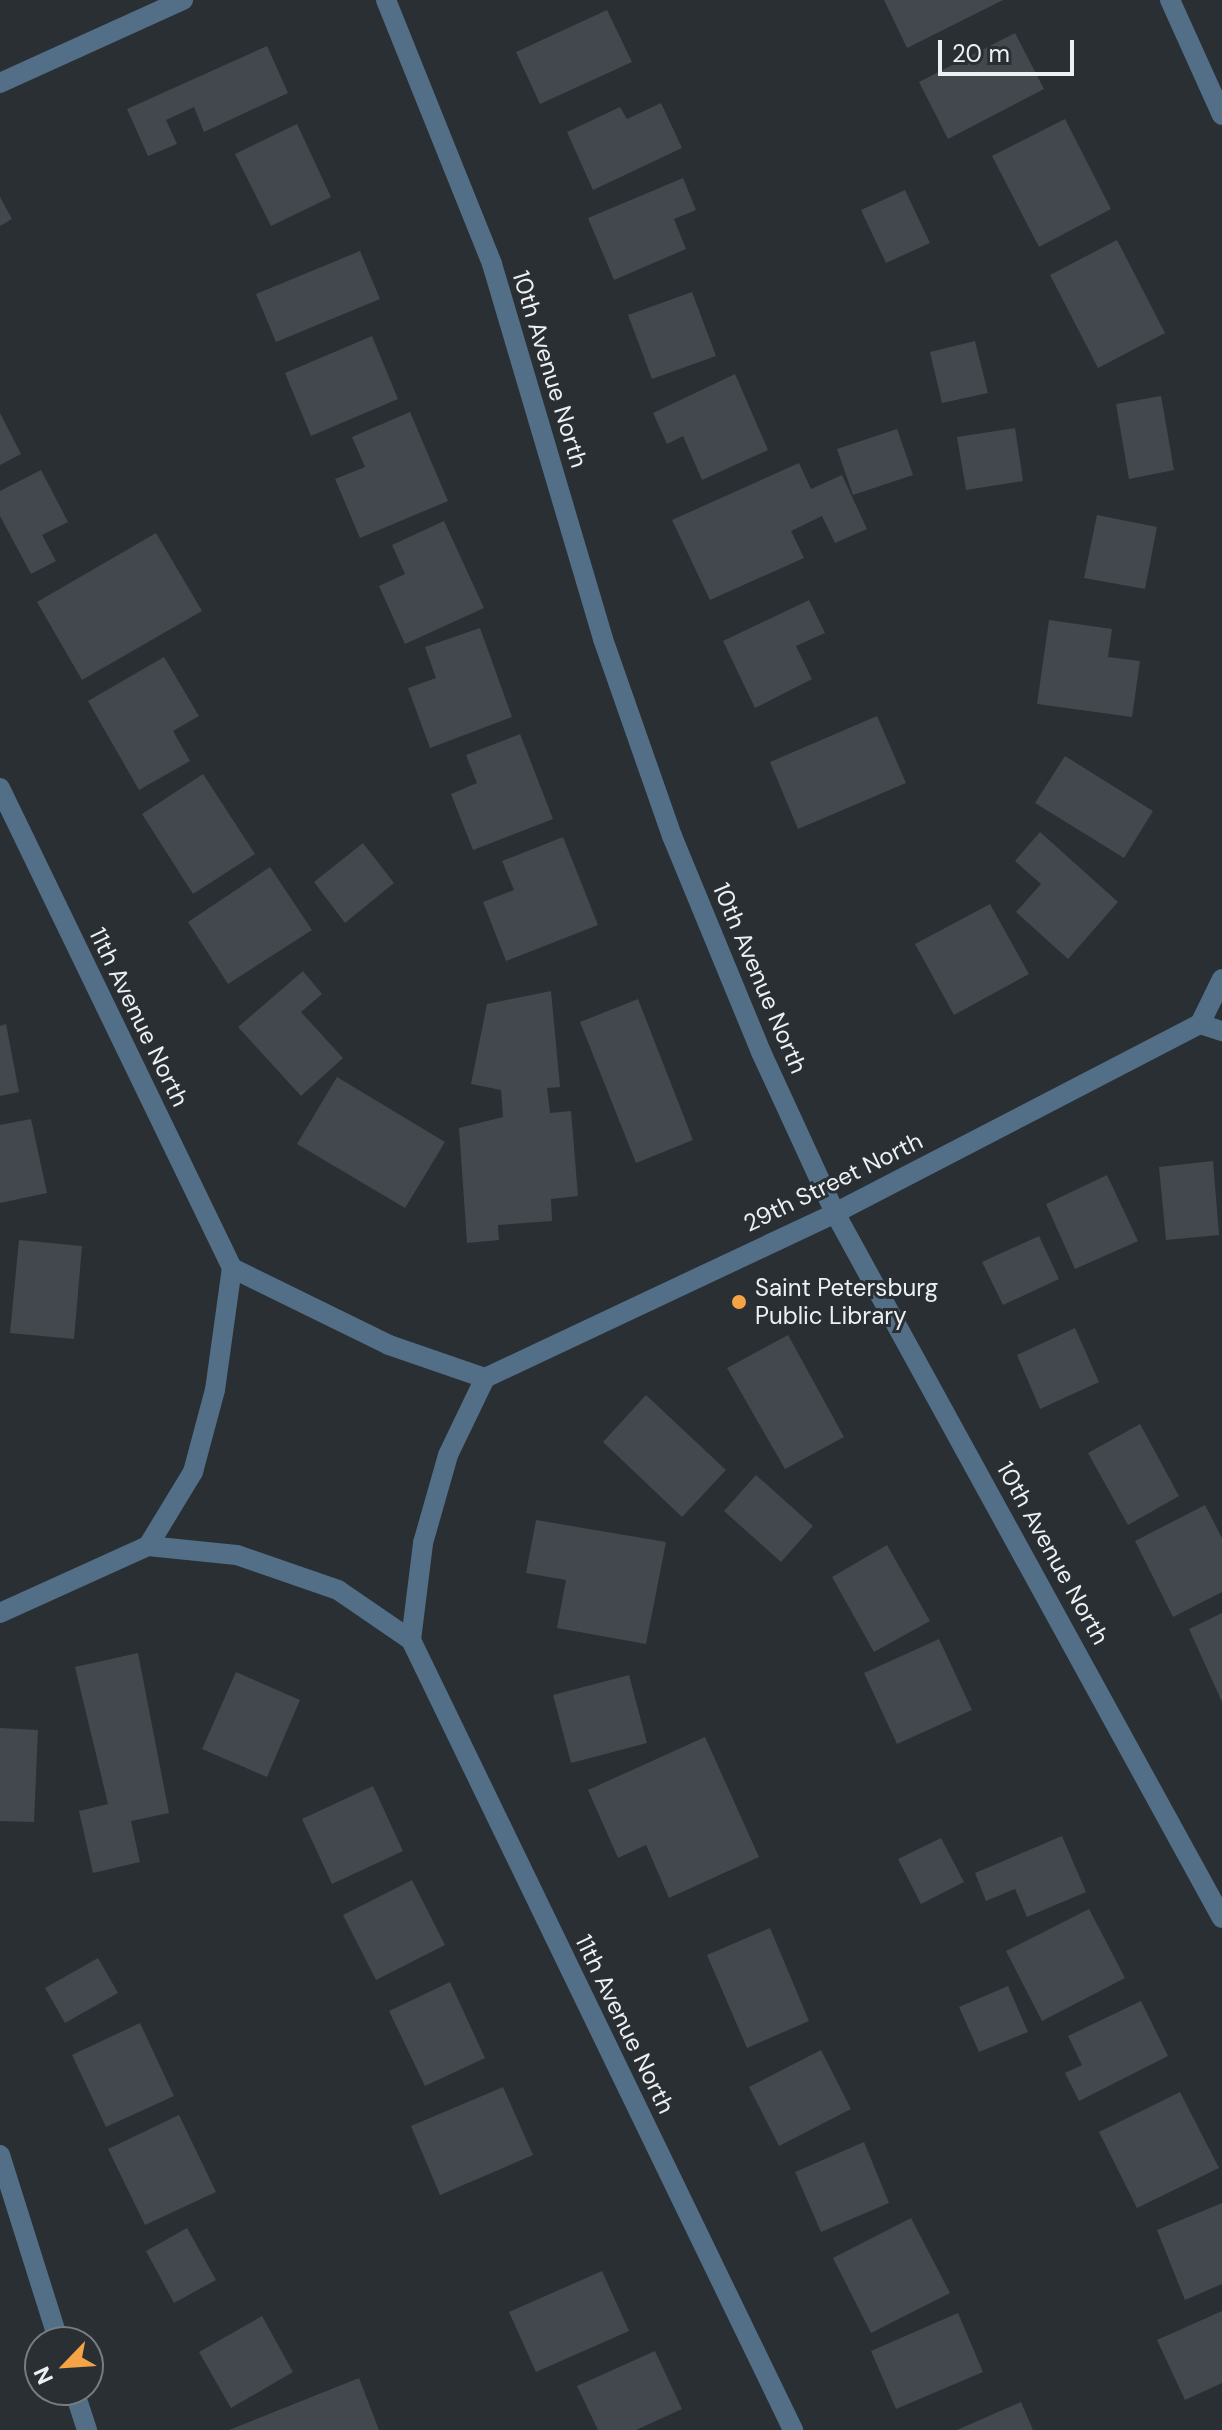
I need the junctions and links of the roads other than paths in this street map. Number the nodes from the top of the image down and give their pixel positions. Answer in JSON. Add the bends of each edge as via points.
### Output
{"nodes":[{"id":1,"x":183,"y":0,"type":"edge"},
{"id":2,"x":386,"y":0,"type":"edge"},
{"id":3,"x":1170,"y":0,"type":"edge"},
{"id":4,"x":0,"y":83,"type":"edge"},
{"id":5,"x":1222,"y":115,"type":"edge"},
{"id":6,"x":0,"y":788,"type":"edge"},
{"id":7,"x":1222,"y":979,"type":"edge"},
{"id":8,"x":1200,"y":1024,"type":"junction"},
{"id":9,"x":1222,"y":1031,"type":"edge"},
{"id":10,"x":835,"y":1213,"type":"junction"},
{"id":11,"x":232,"y":1268,"type":"junction"},
{"id":12,"x":485,"y":1378,"type":"junction"},
{"id":13,"x":148,"y":1546,"type":"junction"},
{"id":14,"x":0,"y":1613,"type":"edge"},
{"id":15,"x":411,"y":1640,"type":"junction"},
{"id":16,"x":1222,"y":1918,"type":"edge"},
{"id":17,"x":0,"y":2155,"type":"edge"},
{"id":18,"x":54,"y":2326,"type":"edge"},
{"id":19,"x":79,"y":2406,"type":"edge"},
{"id":20,"x":87,"y":2430,"type":"edge"},
{"id":21,"x":793,"y":2430,"type":"edge"}],
"edges":[{"from":1,"to":4,"type":"street"},
{"from":2,"to":10,"type":"street","name":"10th Avenue North","via":[[492,264],[603,639],[672,836]]},
{"from":3,"to":5,"type":"street"},
{"from":6,"to":11,"type":"street","name":"11th Avenue North"},
{"from":7,"to":8,"type":"street"},
{"from":8,"to":9,"type":"street"},
{"from":8,"to":10,"type":"street","name":"29th Street North"},
{"from":10,"to":12,"type":"street","name":"29th Street North"},
{"from":10,"to":16,"type":"street","name":"10th Avenue North"},
{"from":11,"to":12,"type":"street","via":[[389,1345]]},
{"from":11,"to":13,"type":"street","via":[[215,1390],[193,1472]]},
{"from":12,"to":15,"type":"street","via":[[440,1485],[423,1543]]},
{"from":13,"to":14,"type":"street"},
{"from":13,"to":15,"type":"street","via":[[237,1555],[338,1590]]},
{"from":15,"to":21,"type":"street","name":"11th Avenue North"},
{"from":17,"to":18,"type":"street"},
{"from":19,"to":20,"type":"street"}]}
